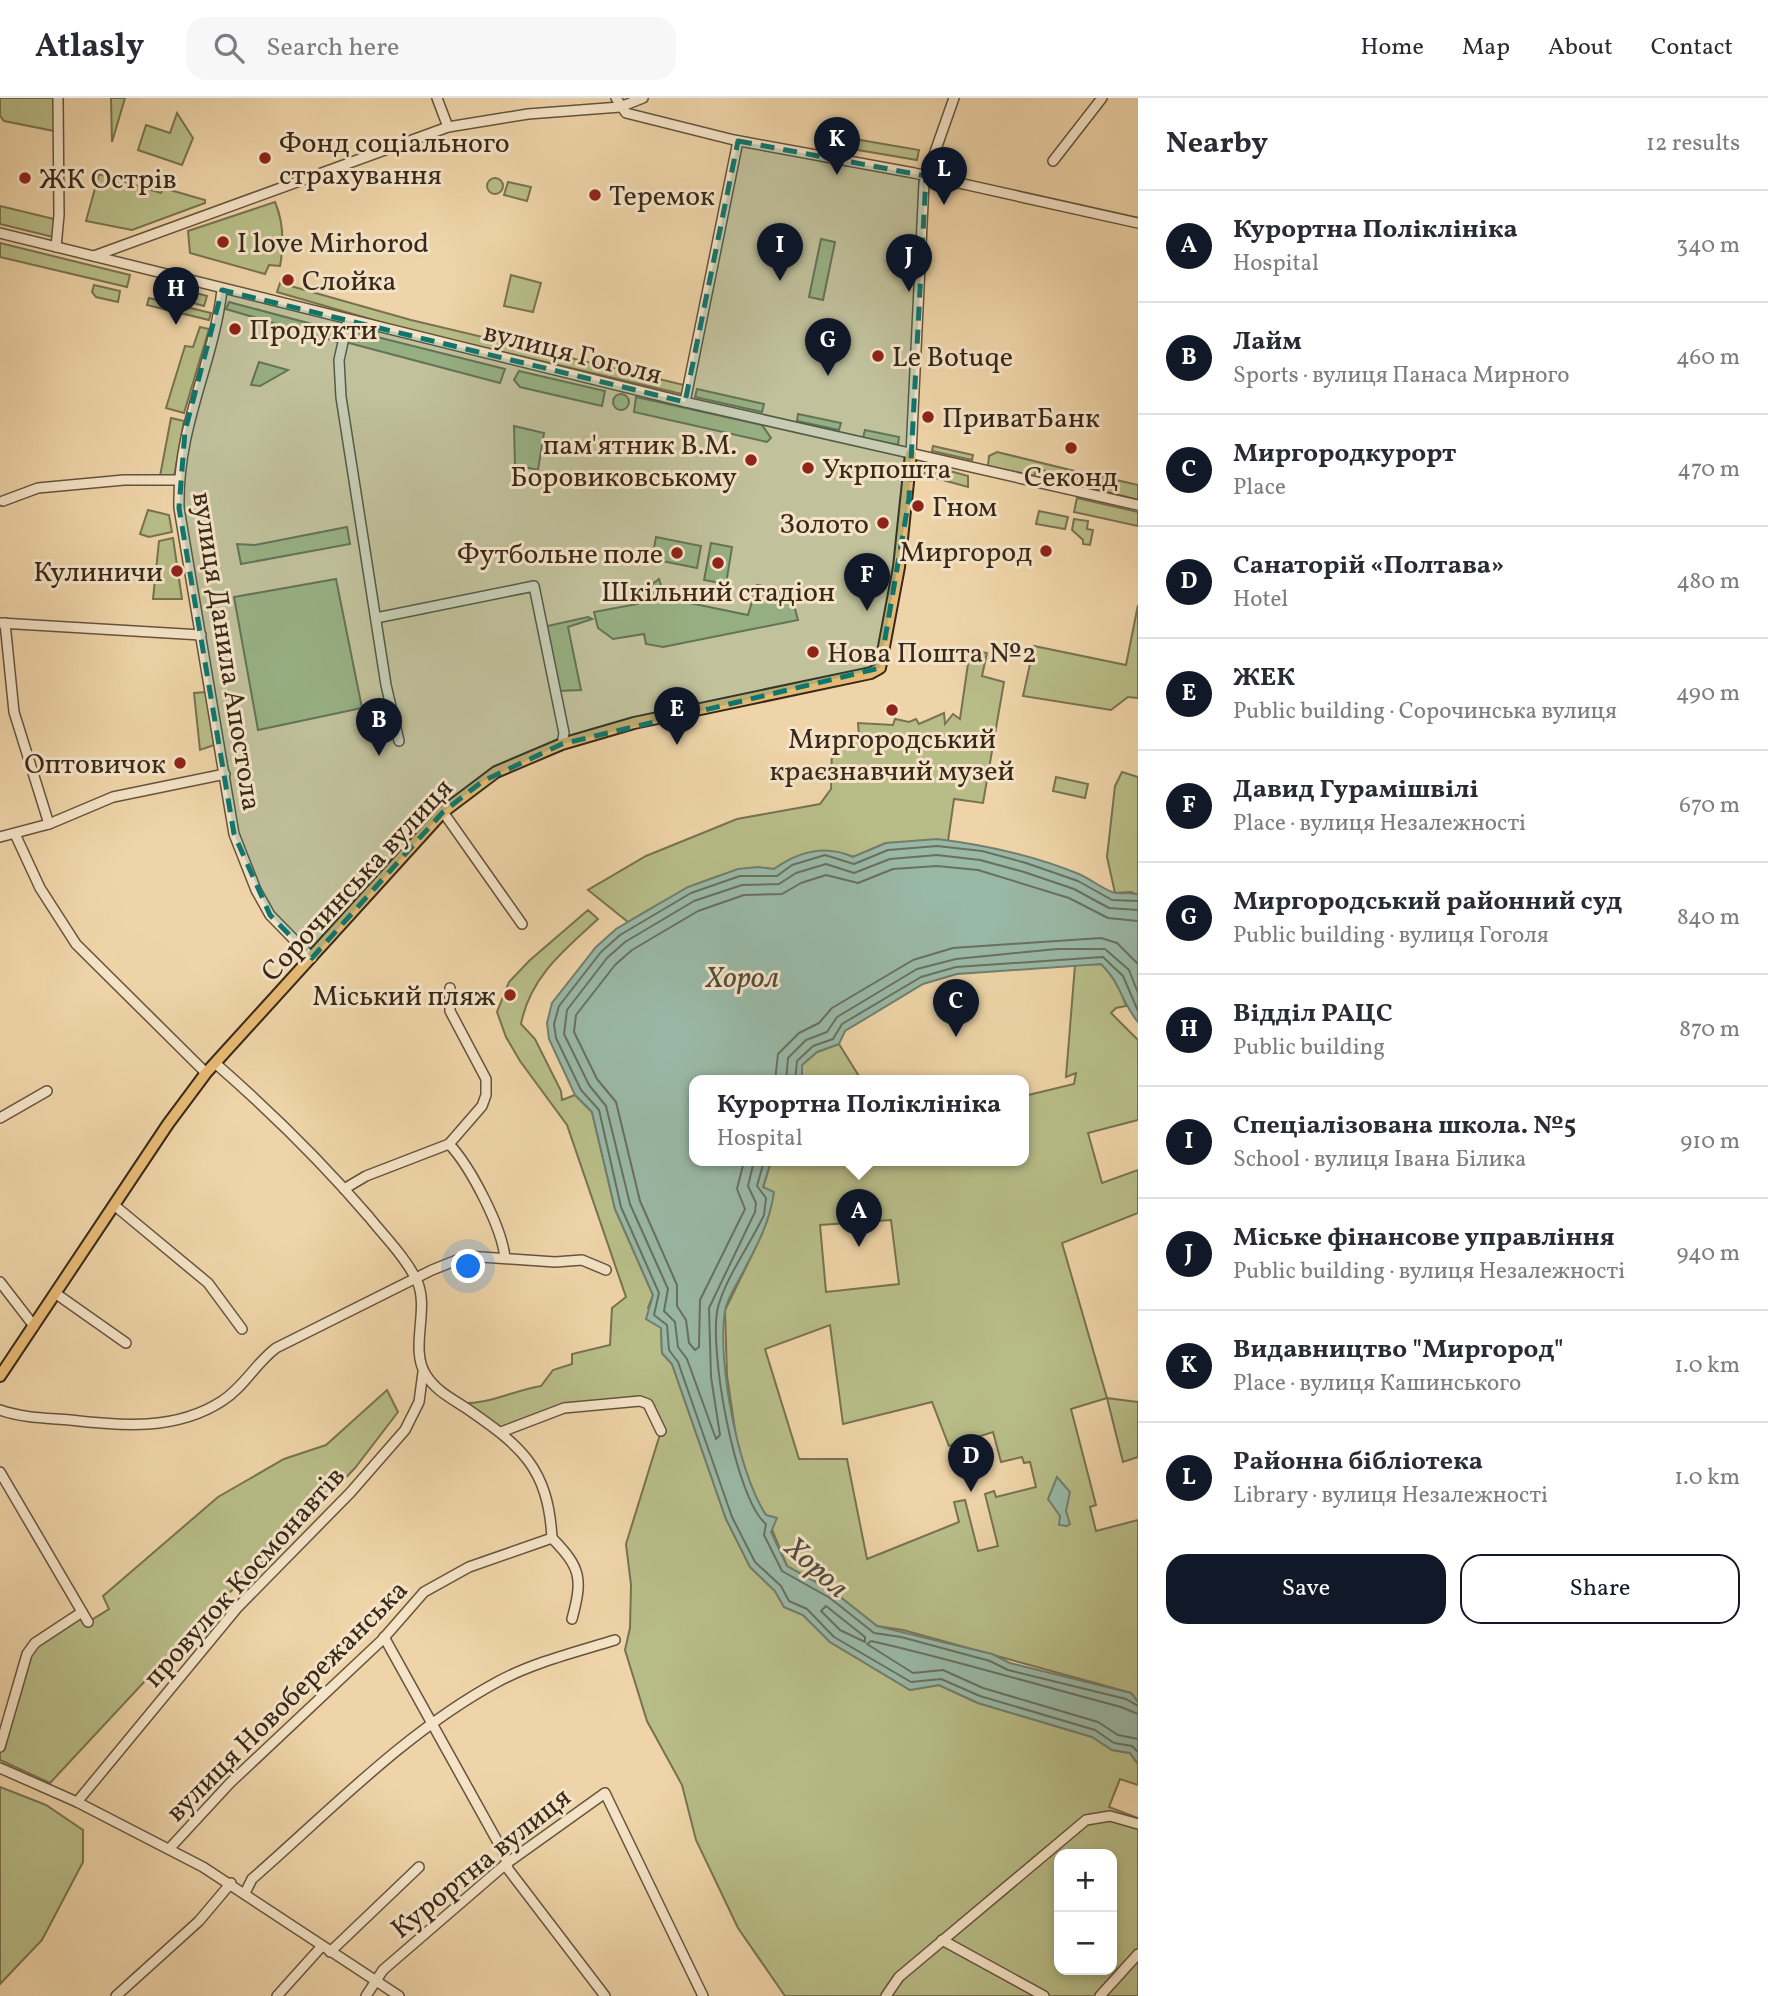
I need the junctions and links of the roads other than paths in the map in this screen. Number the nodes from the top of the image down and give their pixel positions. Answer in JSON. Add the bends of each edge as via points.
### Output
{"nodes":[{"id":1,"x":58,"y":98,"type":"edge"},
{"id":2,"x":437,"y":98,"type":"edge"},
{"id":3,"x":643,"y":98,"type":"edge"},
{"id":4,"x":954,"y":98,"type":"edge"},
{"id":5,"x":1102,"y":98,"type":"edge"},
{"id":6,"x":618,"y":102,"type":"edge"},
{"id":7,"x":448,"y":127,"type":"junction"},
{"id":8,"x":738,"y":141,"type":"junction"},
{"id":9,"x":1053,"y":161,"type":"dead end"},
{"id":10,"x":926,"y":176,"type":"junction"},
{"id":11,"x":1138,"y":223,"type":"edge"},
{"id":12,"x":0,"y":233,"type":"edge"},
{"id":13,"x":56,"y":247,"type":"junction"},
{"id":14,"x":94,"y":256,"type":"junction"},
{"id":15,"x":222,"y":290,"type":"junction"},
{"id":16,"x":348,"y":320,"type":"junction"},
{"id":17,"x":685,"y":402,"type":"junction"},
{"id":18,"x":911,"y":454,"type":"junction"},
{"id":19,"x":179,"y":480,"type":"junction"},
{"id":20,"x":3,"y":501,"type":"dead end"},
{"id":21,"x":1138,"y":505,"type":"edge"},
{"id":22,"x":376,"y":618,"type":"junction"},
{"id":23,"x":3,"y":623,"type":"edge"},
{"id":24,"x":201,"y":635,"type":"junction"},
{"id":25,"x":399,"y":741,"type":"dead end"},
{"id":26,"x":562,"y":744,"type":"junction"},
{"id":27,"x":225,"y":774,"type":"junction"},
{"id":28,"x":443,"y":812,"type":"junction"},
{"id":29,"x":49,"y":824,"type":"junction"},
{"id":30,"x":15,"y":834,"type":"junction"},
{"id":31,"x":0,"y":837,"type":"edge"},
{"id":32,"x":522,"y":924,"type":"dead end"},
{"id":33,"x":312,"y":958,"type":"junction"},
{"id":34,"x":450,"y":988,"type":"dead end"},
{"id":35,"x":215,"y":1063,"type":"junction"},
{"id":36,"x":206,"y":1073,"type":"junction"},
{"id":37,"x":47,"y":1091,"type":"dead end"},
{"id":38,"x":0,"y":1118,"type":"edge"},
{"id":39,"x":449,"y":1144,"type":"junction"},
{"id":40,"x":344,"y":1189,"type":"junction"},
{"id":41,"x":114,"y":1205,"type":"junction"},
{"id":42,"x":505,"y":1258,"type":"junction"},
{"id":43,"x":606,"y":1270,"type":"dead end"},
{"id":44,"x":416,"y":1279,"type":"junction"},
{"id":45,"x":0,"y":1282,"type":"edge"},
{"id":46,"x":55,"y":1293,"type":"junction"},
{"id":47,"x":34,"y":1326,"type":"junction"},
{"id":48,"x":242,"y":1329,"type":"dead end"},
{"id":49,"x":126,"y":1343,"type":"dead end"},
{"id":50,"x":423,"y":1372,"type":"junction"},
{"id":51,"x":0,"y":1376,"type":"edge"},
{"id":52,"x":0,"y":1410,"type":"edge"},
{"id":53,"x":661,"y":1431,"type":"dead end"},
{"id":54,"x":501,"y":1432,"type":"junction"},
{"id":55,"x":0,"y":1472,"type":"edge"},
{"id":56,"x":552,"y":1538,"type":"junction"},
{"id":57,"x":82,"y":1612,"type":"junction"},
{"id":58,"x":572,"y":1619,"type":"dead end"},
{"id":59,"x":88,"y":1622,"type":"dead end"},
{"id":60,"x":384,"y":1637,"type":"junction"},
{"id":61,"x":615,"y":1640,"type":"dead end"},
{"id":62,"x":433,"y":1724,"type":"junction"},
{"id":63,"x":0,"y":1747,"type":"edge"},
{"id":64,"x":0,"y":1768,"type":"edge"},
{"id":65,"x":77,"y":1802,"type":"junction"},
{"id":66,"x":1138,"y":1824,"type":"edge"},
{"id":67,"x":169,"y":1850,"type":"junction"},
{"id":68,"x":507,"y":1863,"type":"junction"},
{"id":69,"x":419,"y":1867,"type":"dead end"},
{"id":70,"x":232,"y":1883,"type":"junction"},
{"id":71,"x":245,"y":1893,"type":"junction"},
{"id":72,"x":942,"y":1940,"type":"junction"},
{"id":73,"x":326,"y":1949,"type":"junction"},
{"id":74,"x":1138,"y":1954,"type":"edge"},
{"id":75,"x":375,"y":1980,"type":"junction"},
{"id":76,"x":116,"y":1996,"type":"edge"},
{"id":77,"x":277,"y":1996,"type":"edge"},
{"id":78,"x":366,"y":1996,"type":"edge"},
{"id":79,"x":399,"y":1996,"type":"edge"},
{"id":80,"x":605,"y":1996,"type":"edge"},
{"id":81,"x":703,"y":1996,"type":"edge"},
{"id":82,"x":886,"y":1996,"type":"edge"},
{"id":83,"x":1044,"y":1996,"type":"edge"},
{"id":84,"x":1100,"y":1996,"type":"edge"}],
"edges":[{"from":1,"to":13,"type":"street"},
{"from":2,"to":7,"type":"street"},
{"from":3,"to":6,"type":"street"},
{"from":4,"to":10,"type":"street"},
{"from":5,"to":9,"type":"street"},
{"from":6,"to":7,"type":"street"},
{"from":6,"to":8,"type":"street","via":[[626,113]]},
{"from":7,"to":14,"type":"street"},
{"from":8,"to":10,"type":"street"},
{"from":8,"to":17,"type":"street"},
{"from":10,"to":11,"type":"street"},
{"from":10,"to":18,"type":"street"},
{"from":12,"to":13,"type":"street","name":"вулиця Гоголя"},
{"from":13,"to":14,"type":"street","name":"вулиця Гоголя"},
{"from":14,"to":15,"type":"street","name":"вулиця Гоголя"},
{"from":15,"to":16,"type":"street","name":"вулиця Гоголя"},
{"from":15,"to":19,"type":"street","name":"вулиця Данила Апостола","via":[[185,431]]},
{"from":16,"to":17,"type":"street","name":"вулиця Гоголя"},
{"from":16,"to":22,"type":"street","via":[[339,360],[341,397]]},
{"from":17,"to":18,"type":"street","name":"вулиця Гоголя"},
{"from":18,"to":21,"type":"street","name":"вулиця Гоголя"},
{"from":18,"to":26,"type":"main road","name":"Сорочинська вулиця","via":[[899,567],[880,668],[634,723]]},
{"from":19,"to":20,"type":"street","via":[[38,488]]},
{"from":19,"to":24,"type":"street","name":"вулиця Данила Апостола","via":[[179,508]]},
{"from":22,"to":25,"type":"street"},
{"from":22,"to":26,"type":"street","via":[[534,586],[564,733]]},
{"from":23,"to":24,"type":"street"},
{"from":23,"to":29,"type":"street","via":[[14,712]]},
{"from":24,"to":27,"type":"street","name":"вулиця Данила Апостола"},
{"from":26,"to":28,"type":"main road","name":"Сорочинська вулиця","via":[[496,772]]},
{"from":27,"to":29,"type":"street","via":[[113,797]]},
{"from":27,"to":33,"type":"street","name":"вулиця Данила Апостола","via":[[234,834],[256,890],[270,915]]},
{"from":28,"to":32,"type":"street"},
{"from":28,"to":33,"type":"main road","name":"Сорочинська вулиця"},
{"from":29,"to":30,"type":"street"},
{"from":30,"to":31,"type":"street"},
{"from":30,"to":36,"type":"street","via":[[46,899],[76,944]]},
{"from":33,"to":35,"type":"main road","name":"Сорочинська вулиця"},
{"from":34,"to":39,"type":"street","via":[[450,1011],[486,1079],[486,1095],[475,1116]]},
{"from":35,"to":36,"type":"main road","name":"Сорочинська вулиця"},
{"from":35,"to":40,"type":"street","via":[[299,1140]]},
{"from":36,"to":41,"type":"main road","name":"Сорочинська вулиця"},
{"from":37,"to":38,"type":"street"},
{"from":39,"to":40,"type":"street"},
{"from":39,"to":42,"type":"street","via":[[459,1154],[493,1220]]},
{"from":40,"to":44,"type":"street"},
{"from":41,"to":46,"type":"main road","name":"Сорочинська вулиця"},
{"from":41,"to":48,"type":"street","via":[[208,1283]]},
{"from":42,"to":43,"type":"street","via":[[582,1260]]},
{"from":42,"to":44,"type":"street","via":[[467,1256]]},
{"from":44,"to":50,"type":"street","name":"провулок Космонавтів"},
{"from":44,"to":52,"type":"street","via":[[276,1348],[232,1394],[188,1416],[135,1427]]},
{"from":45,"to":47,"type":"street"},
{"from":46,"to":47,"type":"main road","name":"Сорочинська вулиця"},
{"from":46,"to":49,"type":"street"},
{"from":47,"to":51,"type":"main road","name":"Сорочинська вулиця"},
{"from":50,"to":54,"type":"street","via":[[442,1393]]},
{"from":50,"to":65,"type":"street","name":"провулок Космонавтів","via":[[419,1402],[405,1430],[238,1608]]},
{"from":53,"to":54,"type":"street","via":[[648,1404],[640,1401],[564,1408]]},
{"from":54,"to":56,"type":"street","via":[[521,1448],[539,1478],[550,1507]]},
{"from":55,"to":57,"type":"street"},
{"from":56,"to":58,"type":"street","via":[[579,1573]]},
{"from":56,"to":60,"type":"street","name":"вулиця Новобережанська","via":[[469,1567],[425,1592]]},
{"from":57,"to":59,"type":"street"},
{"from":57,"to":63,"type":"street","via":[[35,1643],[27,1654]]},
{"from":60,"to":62,"type":"street"},
{"from":60,"to":67,"type":"street","name":"вулиця Новобережанська","via":[[230,1783]]},
{"from":61,"to":62,"type":"street","via":[[499,1681]]},
{"from":62,"to":68,"type":"street"},
{"from":62,"to":71,"type":"street","via":[[252,1879]]},
{"from":64,"to":65,"type":"street"},
{"from":65,"to":67,"type":"street"},
{"from":66,"to":72,"type":"street","via":[[1110,1816],[1086,1820]]},
{"from":67,"to":70,"type":"street"},
{"from":68,"to":75,"type":"street","name":"Курортна вулиця"},
{"from":68,"to":80,"type":"street"},
{"from":68,"to":81,"type":"street","name":"Курортна вулиця","via":[[605,1793]]},
{"from":69,"to":73,"type":"street"},
{"from":70,"to":71,"type":"street"},
{"from":70,"to":76,"type":"street"},
{"from":71,"to":73,"type":"street"},
{"from":72,"to":82,"type":"street","via":[[899,1977]]},
{"from":72,"to":83,"type":"street"},
{"from":73,"to":75,"type":"street"},
{"from":73,"to":77,"type":"street"},
{"from":74,"to":84,"type":"street"},
{"from":75,"to":78,"type":"street","name":"Курортна вулиця"},
{"from":75,"to":79,"type":"street"}]}
